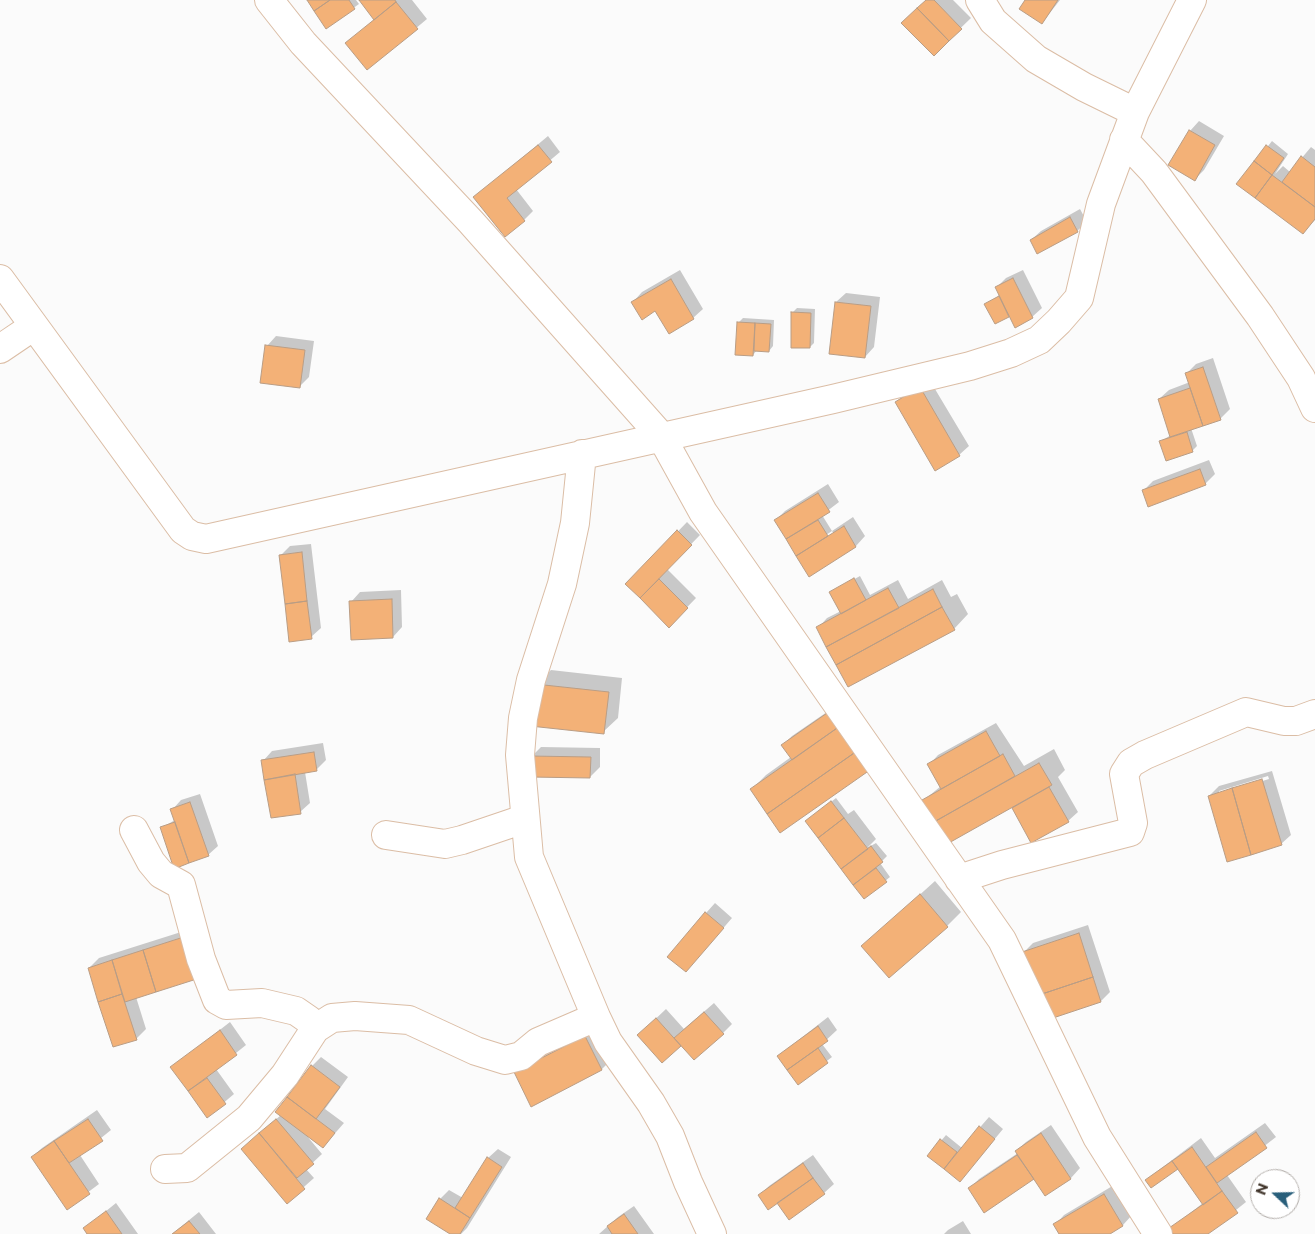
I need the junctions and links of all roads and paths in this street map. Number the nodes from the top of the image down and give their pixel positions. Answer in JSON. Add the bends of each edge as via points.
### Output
{"nodes":[{"id":1,"x":269,"y":0,"type":"edge"},
{"id":2,"x":980,"y":0,"type":"edge"},
{"id":3,"x":1192,"y":0,"type":"edge"},
{"id":4,"x":1135,"y":112,"type":"junction"},
{"id":5,"x":1124,"y":140,"type":"junction"},
{"id":6,"x":0,"y":279,"type":"edge"},
{"id":7,"x":34,"y":326,"type":"junction"},
{"id":8,"x":0,"y":349,"type":"edge"},
{"id":9,"x":1315,"y":408,"type":"edge"},
{"id":10,"x":661,"y":436,"type":"junction"},
{"id":11,"x":582,"y":454,"type":"junction"},
{"id":12,"x":1315,"y":714,"type":"edge"},
{"id":13,"x":524,"y":819,"type":"junction"},
{"id":14,"x":134,"y":830,"type":"dead end"},
{"id":15,"x":386,"y":835,"type":"dead end"},
{"id":16,"x":958,"y":879,"type":"junction"},
{"id":17,"x":596,"y":1018,"type":"junction"},
{"id":18,"x":316,"y":1030,"type":"junction"},
{"id":19,"x":165,"y":1170,"type":"dead end"},
{"id":20,"x":712,"y":1234,"type":"edge"},
{"id":21,"x":1158,"y":1234,"type":"edge"}],
"edges":[{"from":1,"to":10,"type":"street","via":[[303,44],[471,222]]},
{"from":2,"to":4,"type":"street","via":[[993,21],[1036,59]]},
{"from":3,"to":4,"type":"street"},
{"from":4,"to":5,"type":"street"},
{"from":5,"to":9,"type":"street","via":[[1154,172],[1260,316],[1301,378]]},
{"from":5,"to":10,"type":"street","via":[[1101,204],[1079,298],[1040,340],[970,366]]},
{"from":6,"to":7,"type":"street"},
{"from":7,"to":8,"type":"street"},
{"from":7,"to":11,"type":"street","via":[[183,530],[192,536],[220,538]]},
{"from":10,"to":11,"type":"street"},
{"from":10,"to":16,"type":"street","via":[[703,512]]},
{"from":11,"to":13,"type":"street","via":[[575,523],[564,576],[531,680],[523,718],[520,755]]},
{"from":12,"to":16,"type":"street","via":[[1296,721],[1284,721],[1246,712],[1145,755],[1131,763],[1124,774],[1133,823],[1130,832]]},
{"from":13,"to":15,"type":"street","via":[[445,844]]},
{"from":13,"to":17,"type":"street","via":[[529,858]]},
{"from":14,"to":18,"type":"street","via":[[156,868],[180,885],[201,959],[217,1000],[226,1005],[262,1004],[296,1011]]},
{"from":16,"to":21,"type":"street","via":[[1002,940],[1096,1137]]},
{"from":17,"to":18,"type":"street","via":[[538,1042],[521,1056],[505,1060],[476,1051],[409,1020],[355,1016],[332,1018]]},
{"from":17,"to":20,"type":"street","via":[[608,1042],[670,1136]]},
{"from":18,"to":19,"type":"street","via":[[286,1075],[249,1118],[187,1168]]}]}
